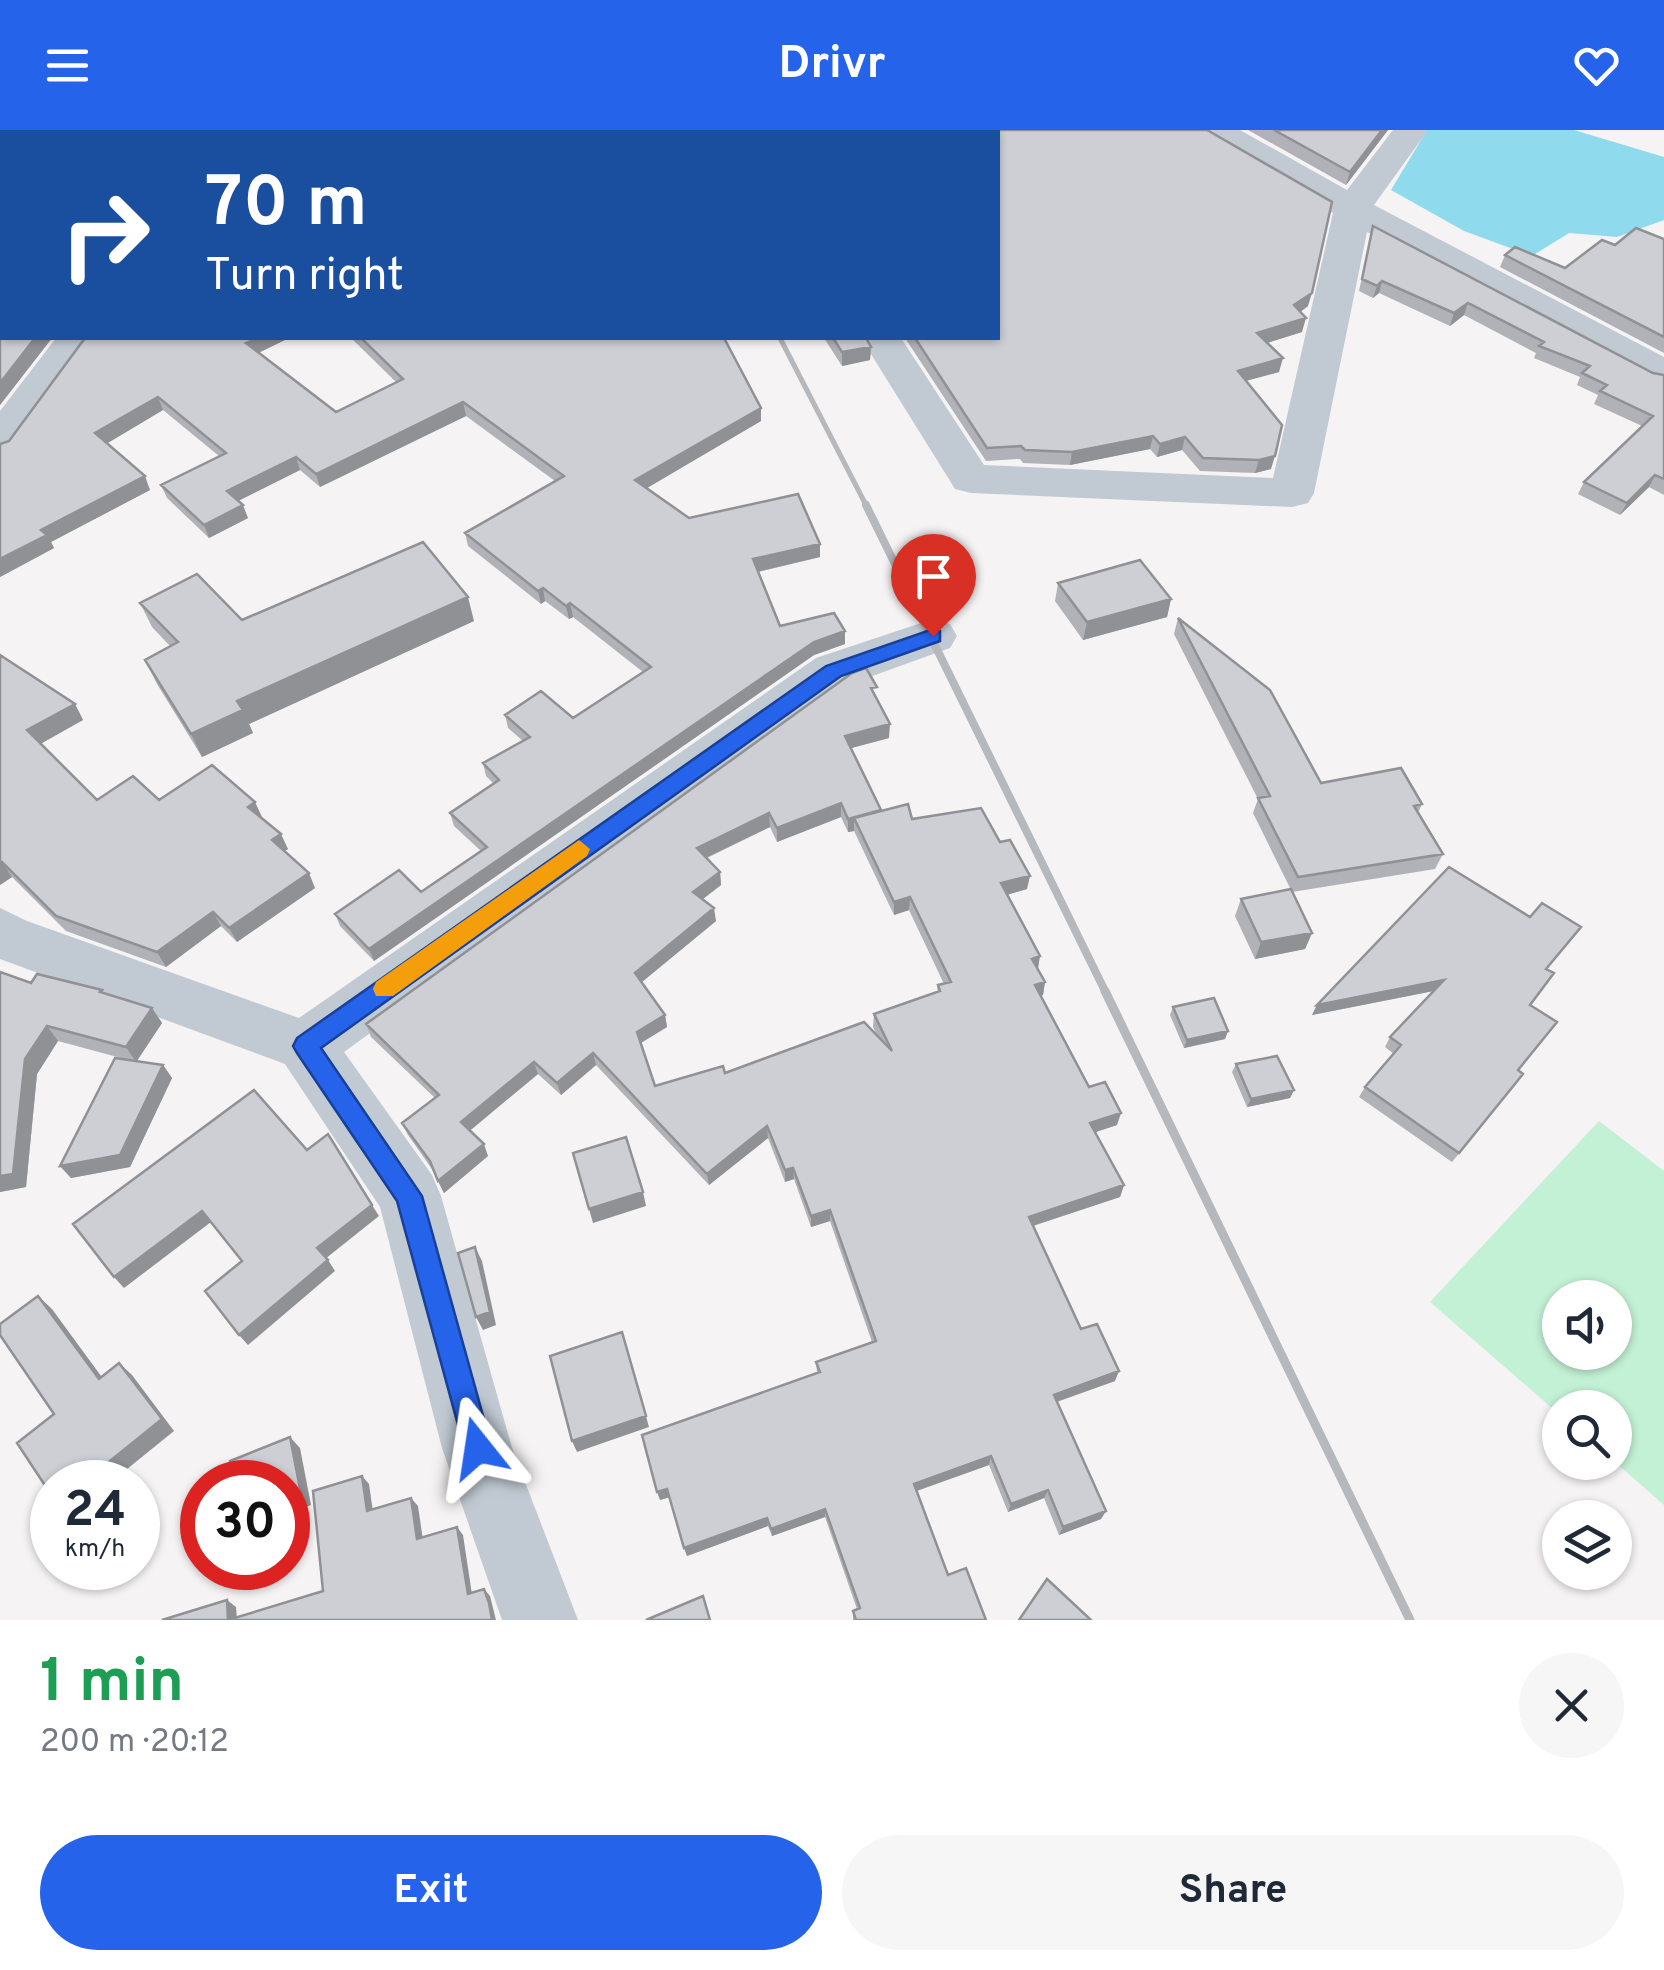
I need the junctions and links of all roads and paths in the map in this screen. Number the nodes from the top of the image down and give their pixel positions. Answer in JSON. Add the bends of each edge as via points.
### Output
{"nodes":[{"id":1,"x":1214,"y":130,"type":"edge"},
{"id":2,"x":1411,"y":130,"type":"edge"},
{"id":3,"x":1353,"y":208,"type":"junction"},
{"id":4,"x":75,"y":340,"type":"edge"},
{"id":5,"x":882,"y":340,"type":"edge"},
{"id":6,"x":1664,"y":373,"type":"edge"},
{"id":7,"x":0,"y":441,"type":"edge"},
{"id":8,"x":933,"y":636,"type":"dead end"},
{"id":9,"x":0,"y":931,"type":"edge"},
{"id":10,"x":306,"y":1046,"type":"junction"},
{"id":11,"x":540,"y":1620,"type":"edge"}],
"edges":[{"from":1,"to":3,"type":"street"},
{"from":2,"to":3,"type":"street"},
{"from":3,"to":5,"type":"street","via":[[1292,493],[971,478]]},
{"from":3,"to":6,"type":"street"},
{"from":4,"to":7,"type":"street"},
{"from":8,"to":10,"type":"street","via":[[834,671]]},
{"from":9,"to":10,"type":"street"},
{"from":10,"to":11,"type":"street","via":[[409,1196],[478,1448]]}]}
